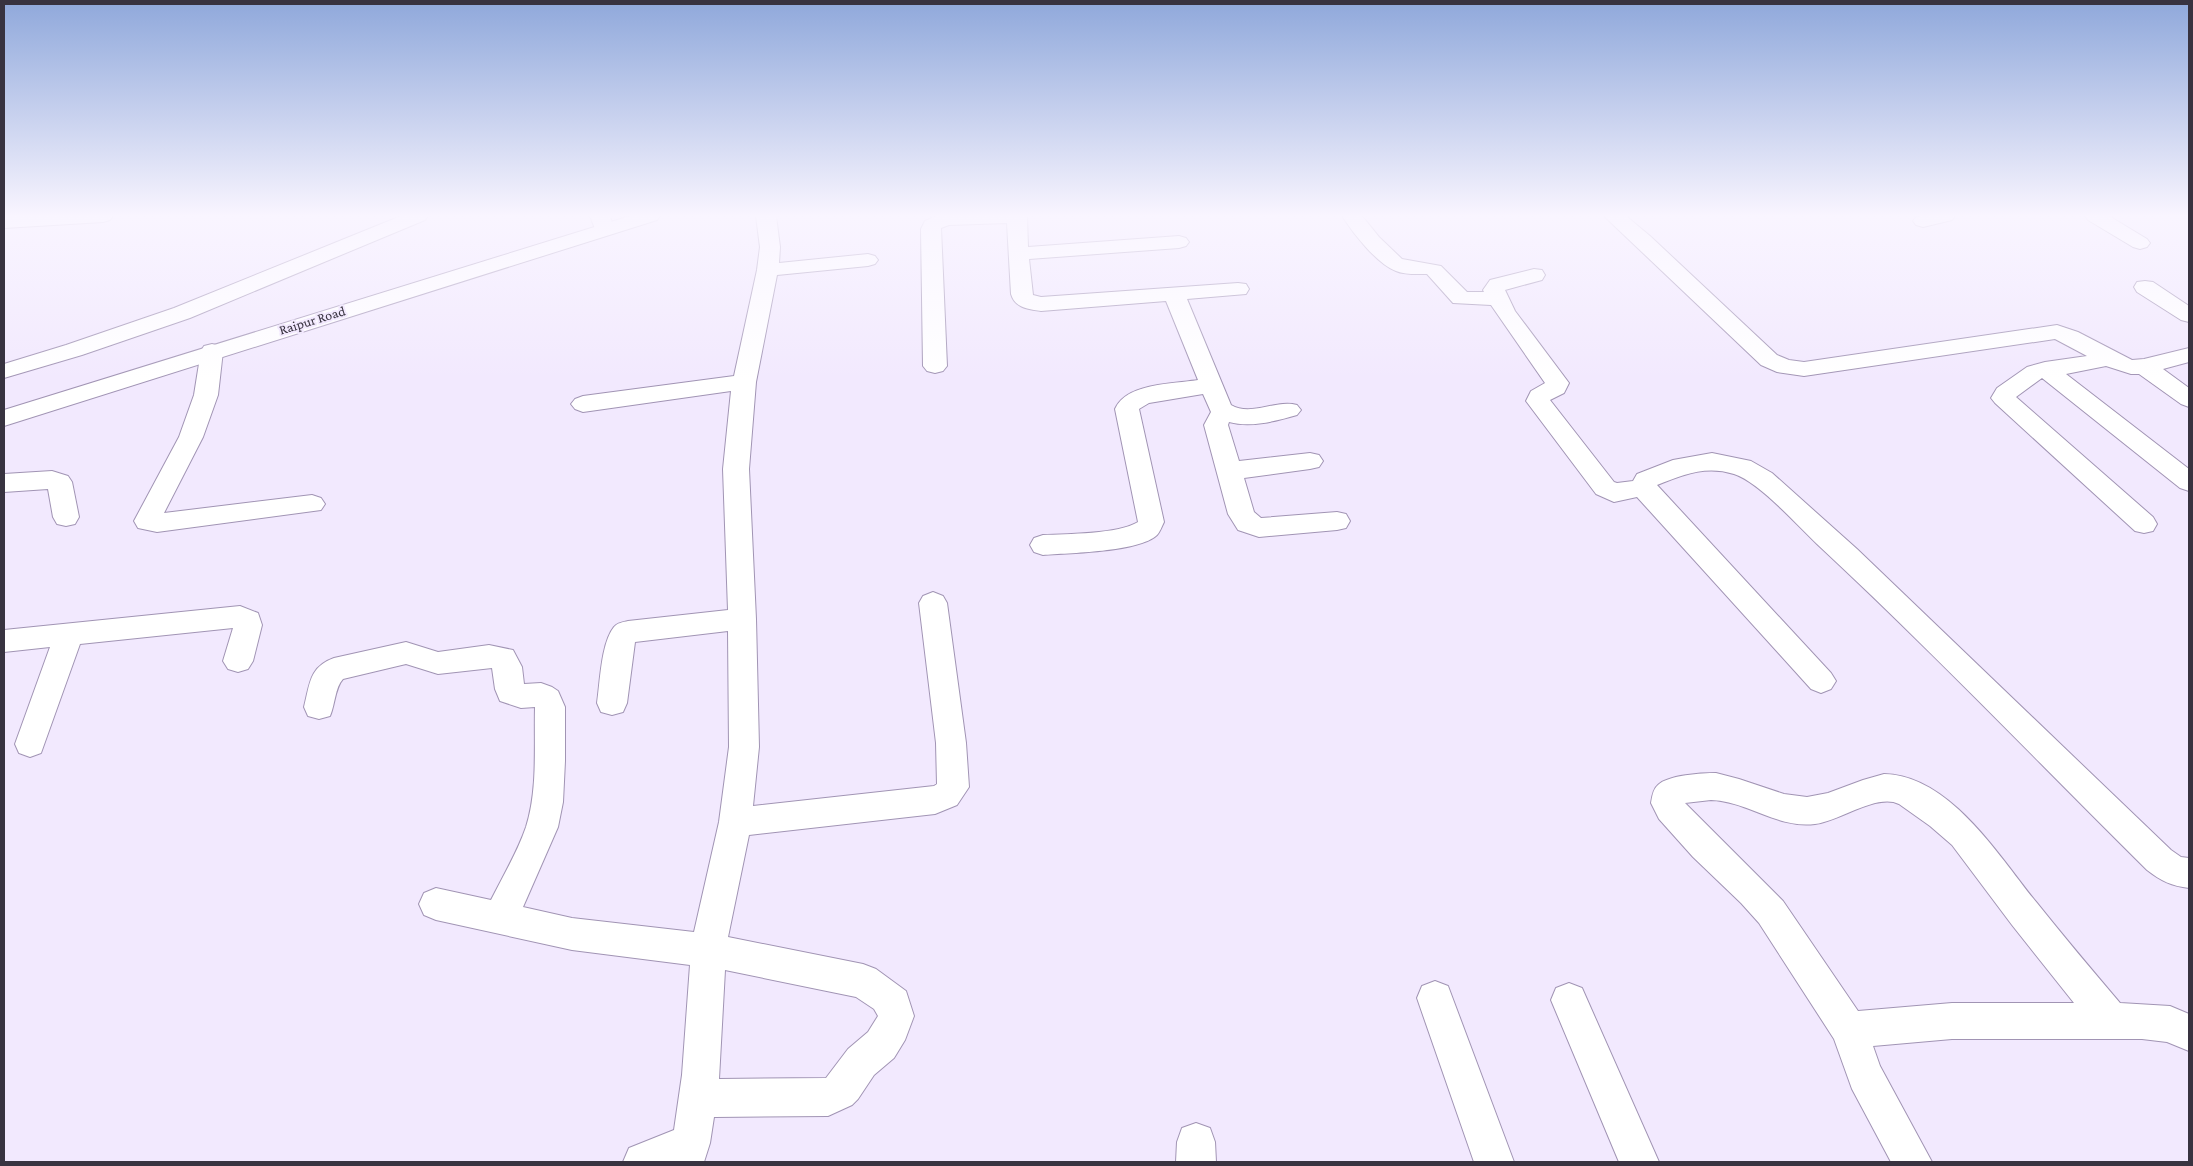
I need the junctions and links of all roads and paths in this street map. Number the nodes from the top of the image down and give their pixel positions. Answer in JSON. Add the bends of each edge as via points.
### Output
{"nodes":[{"id":1,"x":285,"y":270,"type":"edge"},
{"id":2,"x":458,"y":270,"type":"edge"},
{"id":3,"x":768,"y":270,"type":"edge"},
{"id":4,"x":932,"y":270,"type":"edge"},
{"id":5,"x":1019,"y":270,"type":"edge"},
{"id":6,"x":1432,"y":270,"type":"edge"},
{"id":7,"x":1675,"y":270,"type":"edge"},
{"id":8,"x":1534,"y":275,"type":"dead end"},
{"id":9,"x":2145,"y":287,"type":"dead end"},
{"id":10,"x":1238,"y":290,"type":"dead end"},
{"id":11,"x":1174,"y":294,"type":"junction"},
{"id":12,"x":1498,"y":299,"type":"junction"},
{"id":13,"x":2189,"y":315,"type":"edge"},
{"id":14,"x":212,"y":351,"type":"junction"},
{"id":15,"x":2189,"y":355,"type":"edge"},
{"id":16,"x":2107,"y":359,"type":"junction"},
{"id":17,"x":935,"y":366,"type":"dead end"},
{"id":18,"x":2144,"y":366,"type":"junction"},
{"id":19,"x":2045,"y":369,"type":"junction"},
{"id":20,"x":4,"y":371,"type":"edge"},
{"id":21,"x":744,"y":382,"type":"junction"},
{"id":22,"x":1210,"y":386,"type":"junction"},
{"id":23,"x":2189,"y":399,"type":"edge"},
{"id":24,"x":583,"y":404,"type":"dead end"},
{"id":25,"x":1289,"y":410,"type":"dead end"},
{"id":26,"x":1225,"y":414,"type":"junction"},
{"id":27,"x":4,"y":418,"type":"edge"},
{"id":28,"x":1310,"y":461,"type":"dead end"},
{"id":29,"x":1229,"y":471,"type":"junction"},
{"id":30,"x":2189,"y":482,"type":"edge"},
{"id":31,"x":4,"y":484,"type":"edge"},
{"id":32,"x":1645,"y":487,"type":"junction"},
{"id":33,"x":312,"y":504,"type":"dead end"},
{"id":34,"x":66,"y":517,"type":"dead end"},
{"id":35,"x":1337,"y":521,"type":"dead end"},
{"id":36,"x":2144,"y":524,"type":"dead end"},
{"id":37,"x":1042,"y":545,"type":"dead end"},
{"id":38,"x":933,"y":603,"type":"dead end"},
{"id":39,"x":742,"y":619,"type":"junction"},
{"id":40,"x":69,"y":634,"type":"junction"},
{"id":41,"x":4,"y":641,"type":"edge"},
{"id":42,"x":238,"y":661,"type":"dead end"},
{"id":43,"x":1821,"y":681,"type":"dead end"},
{"id":44,"x":612,"y":703,"type":"dead end"},
{"id":45,"x":318,"y":707,"type":"dead end"},
{"id":46,"x":30,"y":744,"type":"dead end"},
{"id":47,"x":735,"y":822,"type":"junction"},
{"id":48,"x":2184,"y":880,"type":"edge"},
{"id":49,"x":436,"y":904,"type":"dead end"},
{"id":50,"x":500,"y":918,"type":"junction"},
{"id":51,"x":708,"y":950,"type":"junction"},
{"id":52,"x":1435,"y":998,"type":"dead end"},
{"id":53,"x":1569,"y":1000,"type":"dead end"},
{"id":54,"x":2112,"y":1022,"type":"junction"},
{"id":55,"x":1850,"y":1030,"type":"junction"},
{"id":56,"x":2189,"y":1033,"type":"edge"},
{"id":57,"x":698,"y":1098,"type":"junction"},
{"id":58,"x":687,"y":1152,"type":"edge"},
{"id":59,"x":643,"y":1162,"type":"edge"},
{"id":60,"x":1494,"y":1162,"type":"edge"},
{"id":61,"x":1639,"y":1162,"type":"edge"},
{"id":62,"x":1912,"y":1162,"type":"edge"}],
"edges":[{"from":1,"to":20,"type":"street","via":[[174,316]]},
{"from":2,"to":14,"type":"street","name":"Raipur Road"},
{"from":3,"to":21,"type":"street"},
{"from":4,"to":17,"type":"street"},
{"from":5,"to":11,"type":"street","via":[[1022,298],[1030,303]]},
{"from":6,"to":12,"type":"street","via":[[1461,298]]},
{"from":7,"to":16,"type":"street","via":[[1769,360],[1793,369],[2053,332],[2070,337]]},
{"from":8,"to":12,"type":"street","via":[[1498,285],[1494,290]]},
{"from":9,"to":13,"type":"street"},
{"from":10,"to":11,"type":"street"},
{"from":11,"to":22,"type":"street"},
{"from":12,"to":32,"type":"street","via":[[1558,382],[1556,388],[1539,396],[1538,401],[1599,482],[1614,493]]},
{"from":14,"to":27,"type":"street","name":"Raipur Road"},
{"from":14,"to":33,"type":"street","via":[[206,395],[191,438],[147,521],[157,523]]},
{"from":15,"to":18,"type":"street"},
{"from":16,"to":18,"type":"street","via":[[2124,365]]},
{"from":16,"to":19,"type":"street"},
{"from":18,"to":23,"type":"street"},
{"from":19,"to":30,"type":"street"},
{"from":19,"to":36,"type":"street","via":[[2023,378],[2005,393],[2004,400]]},
{"from":21,"to":24,"type":"street"},
{"from":21,"to":39,"type":"street","via":[[736,469]]},
{"from":22,"to":26,"type":"street"},
{"from":22,"to":37,"type":"street","via":[[1142,396],[1129,404],[1127,409],[1151,522],[1149,528],[1129,536]]},
{"from":25,"to":26,"type":"street","via":[[1240,417]]},
{"from":26,"to":29,"type":"street","via":[[1216,425]]},
{"from":28,"to":29,"type":"street"},
{"from":29,"to":35,"type":"street","via":[[1241,514],[1251,526]]},
{"from":31,"to":34,"type":"street","via":[[59,482]]},
{"from":32,"to":43,"type":"street"},
{"from":32,"to":48,"type":"street","via":[[1646,480],[1651,477],[1712,461],[1742,467],[1763,479],[1847,556],[2159,860]]},
{"from":38,"to":47,"type":"street","via":[[951,743],[953,787],[947,796],[936,800]]},
{"from":39,"to":44,"type":"street","via":[[628,632],[620,644]]},
{"from":39,"to":47,"type":"street","via":[[744,747]]},
{"from":40,"to":41,"type":"street"},
{"from":40,"to":42,"type":"street","via":[[240,617],[248,621],[248,625]]},
{"from":40,"to":46,"type":"street"},
{"from":45,"to":50,"type":"street","via":[[326,677],[334,670],[406,653],[438,663],[489,656],[503,658],[509,670],[511,693],[541,695],[547,700],[550,708],[548,793],[544,817]]},
{"from":47,"to":51,"type":"street"},
{"from":49,"to":50,"type":"street"},
{"from":50,"to":51,"type":"street","via":[[572,934]]},
{"from":51,"to":57,"type":"street"},
{"from":51,"to":57,"type":"street","via":[[863,982],[893,1003],[896,1016],[881,1045],[861,1062],[846,1086],[828,1097]]},
{"from":52,"to":60,"type":"street"},
{"from":53,"to":61,"type":"street"},
{"from":54,"to":55,"type":"street","via":[[1952,1021]]},
{"from":54,"to":55,"type":"street","via":[[1956,826],[1902,789],[1878,789],[1823,810],[1810,811],[1784,808],[1716,787],[1668,795],[1670,809],[1705,848],[1772,912]]},
{"from":54,"to":56,"type":"street","via":[[2163,1022]]},
{"from":55,"to":62,"type":"street","via":[[1865,1076]]},
{"from":57,"to":58,"type":"street"},
{"from":58,"to":59,"type":"street"}]}
